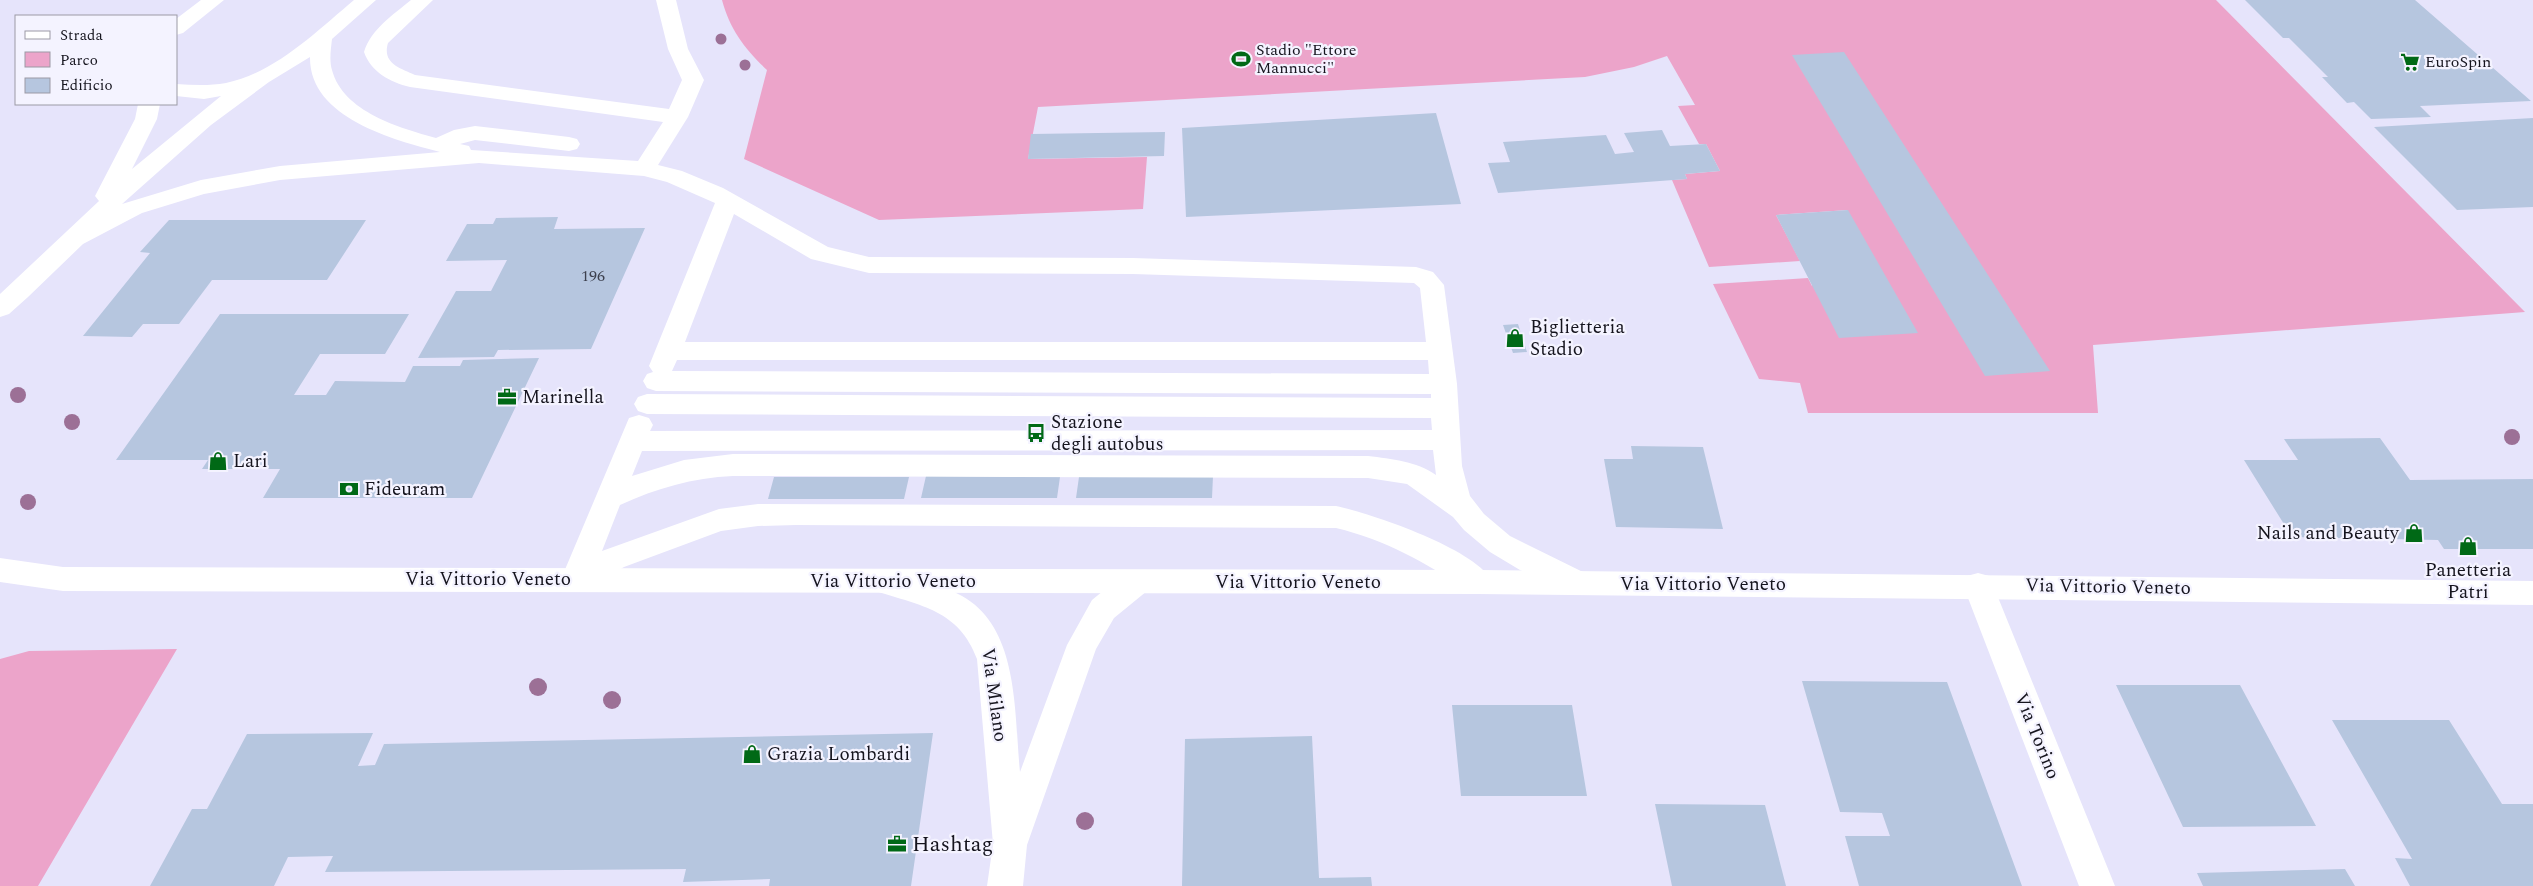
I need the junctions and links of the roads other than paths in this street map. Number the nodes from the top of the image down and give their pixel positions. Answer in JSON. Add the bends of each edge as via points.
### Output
{"nodes":[{"id":1,"x":214,"y":0,"type":"edge"},
{"id":2,"x":366,"y":0,"type":"edge"},
{"id":3,"x":423,"y":0,"type":"edge"},
{"id":4,"x":666,"y":0,"type":"edge"},
{"id":5,"x":178,"y":27,"type":"edge"},
{"id":6,"x":322,"y":37,"type":"junction"},
{"id":7,"x":260,"y":79,"type":"junction"},
{"id":8,"x":178,"y":90,"type":"edge"},
{"id":9,"x":149,"y":105,"type":"edge"},
{"id":10,"x":677,"y":118,"type":"junction"},
{"id":11,"x":438,"y":145,"type":"junction"},
{"id":12,"x":479,"y":156,"type":"junction"},
{"id":13,"x":644,"y":169,"type":"junction"},
{"id":14,"x":728,"y":200,"type":"junction"},
{"id":15,"x":98,"y":216,"type":"junction"},
{"id":16,"x":75,"y":238,"type":"junction"},
{"id":17,"x":22,"y":290,"type":"junction"},
{"id":18,"x":0,"y":308,"type":"edge"},
{"id":19,"x":0,"y":317,"type":"edge"},
{"id":20,"x":668,"y":351,"type":"junction"},
{"id":21,"x":1439,"y":351,"type":"junction"},
{"id":22,"x":652,"y":392,"type":"junction"},
{"id":23,"x":1444,"y":396,"type":"junction"},
{"id":24,"x":1447,"y":440,"type":"junction"},
{"id":25,"x":632,"y":441,"type":"junction"},
{"id":26,"x":609,"y":498,"type":"junction"},
{"id":27,"x":1462,"y":508,"type":"junction"},
{"id":28,"x":0,"y":570,"type":"edge"},
{"id":29,"x":63,"y":579,"type":"junction"},
{"id":30,"x":576,"y":579,"type":"junction"},
{"id":31,"x":883,"y":581,"type":"junction"},
{"id":32,"x":1136,"y":582,"type":"junction"},
{"id":33,"x":1478,"y":582,"type":"junction"},
{"id":34,"x":1576,"y":582,"type":"junction"},
{"id":35,"x":1978,"y":585,"type":"junction"},
{"id":36,"x":0,"y":590,"type":"edge"},
{"id":37,"x":2533,"y":593,"type":"edge"},
{"id":38,"x":1010,"y":844,"type":"junction"},
{"id":39,"x":1005,"y":886,"type":"edge"},
{"id":40,"x":2096,"y":886,"type":"edge"}],
"edges":[{"from":1,"to":5,"type":"street"},
{"from":2,"to":6,"type":"street"},
{"from":3,"to":10,"type":"street","via":[[373,48],[375,60],[395,76],[410,81]]},
{"from":4,"to":10,"type":"street","via":[[678,49],[693,80]]},
{"from":6,"to":7,"type":"street","via":[[298,57]]},
{"from":6,"to":11,"type":"street","via":[[322,75],[347,106],[390,132]]},
{"from":7,"to":8,"type":"street","via":[[219,90]]},
{"from":7,"to":15,"type":"street","via":[[195,126]]},
{"from":9,"to":15,"type":"street","via":[[146,120]]},
{"from":10,"to":13,"type":"street"},
{"from":11,"to":12,"type":"street"},
{"from":11,"to":13,"type":"street","via":[[462,135],[488,134],[629,152],[636,156]]},
{"from":12,"to":13,"type":"street"},
{"from":12,"to":16,"type":"street","via":[[280,173],[201,186],[134,208]]},
{"from":13,"to":14,"type":"street","via":[[692,182]]},
{"from":14,"to":20,"type":"street"},
{"from":14,"to":21,"type":"street","via":[[812,249],[868,265],[1133,266],[1407,274],[1424,278],[1432,285]]},
{"from":15,"to":16,"type":"street"},
{"from":16,"to":17,"type":"street"},
{"from":17,"to":18,"type":"street"},
{"from":17,"to":19,"type":"street"},
{"from":20,"to":21,"type":"street"},
{"from":20,"to":22,"type":"street"},
{"from":21,"to":23,"type":"street"},
{"from":22,"to":23,"type":"street"},
{"from":22,"to":25,"type":"street"},
{"from":23,"to":24,"type":"street"},
{"from":24,"to":25,"type":"street"},
{"from":24,"to":27,"type":"street","via":[[1451,480]]},
{"from":25,"to":26,"type":"street"},
{"from":26,"to":27,"type":"street","via":[[652,478],[674,472],[733,465],[1368,467],[1415,475]]},
{"from":26,"to":30,"type":"street"},
{"from":27,"to":34,"type":"street","via":[[1475,524],[1500,544]]},
{"from":28,"to":29,"type":"street","name":"Via Vittorio Veneto"},
{"from":29,"to":30,"type":"street","name":"Via Vittorio Veneto"},
{"from":29,"to":36,"type":"street","name":"Via Vittorio Veneto"},
{"from":30,"to":31,"type":"street","name":"Via Vittorio Veneto"},
{"from":30,"to":33,"type":"street","via":[[614,559],[719,520],[806,514],[1336,517],[1376,527],[1411,541],[1442,556]]},
{"from":31,"to":32,"type":"street","name":"Via Vittorio Veneto"},
{"from":31,"to":38,"type":"street","name":"Via Milano","via":[[952,605],[976,622],[988,641],[993,659]]},
{"from":32,"to":33,"type":"street","name":"Via Vittorio Veneto"},
{"from":32,"to":38,"type":"street","name":"Via Milano","via":[[1103,609],[1082,645]]},
{"from":33,"to":34,"type":"street","name":"Via Vittorio Veneto"},
{"from":34,"to":35,"type":"street","name":"Via Vittorio Veneto"},
{"from":35,"to":37,"type":"street","name":"Via Vittorio Veneto"},
{"from":35,"to":40,"type":"street","name":"Via Torino"},
{"from":38,"to":39,"type":"street","name":"Via Milano"}]}
